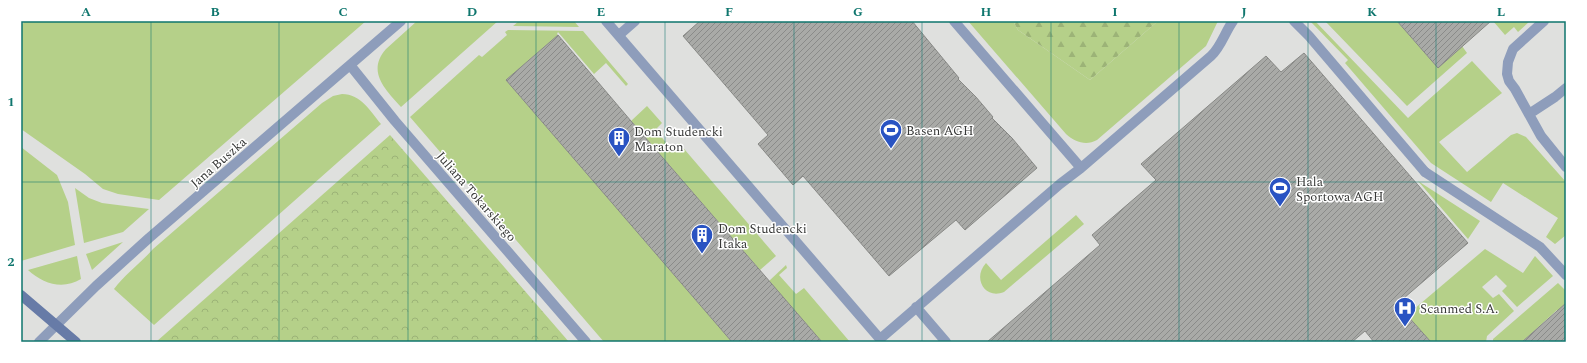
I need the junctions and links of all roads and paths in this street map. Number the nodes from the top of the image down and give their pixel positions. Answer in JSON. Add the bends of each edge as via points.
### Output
{"nodes":[{"id":1,"x":401,"y":21,"type":"edge"},
{"id":2,"x":606,"y":21,"type":"edge"},
{"id":3,"x":635,"y":21,"type":"edge"},
{"id":4,"x":954,"y":21,"type":"edge"},
{"id":5,"x":1233,"y":21,"type":"edge"},
{"id":6,"x":1294,"y":21,"type":"edge"},
{"id":7,"x":1544,"y":21,"type":"edge"},
{"id":8,"x":619,"y":35,"type":"junction"},
{"id":9,"x":350,"y":65,"type":"junction"},
{"id":10,"x":1566,"y":88,"type":"edge"},
{"id":11,"x":1529,"y":114,"type":"junction"},
{"id":12,"x":1566,"y":167,"type":"edge"},
{"id":13,"x":1081,"y":168,"type":"junction"},
{"id":14,"x":1566,"y":275,"type":"edge"},
{"id":15,"x":21,"y":295,"type":"edge"},
{"id":16,"x":916,"y":307,"type":"junction"},
{"id":17,"x":56,"y":326,"type":"junction"},
{"id":18,"x":880,"y":340,"type":"edge"},
{"id":19,"x":39,"y":342,"type":"edge"},
{"id":20,"x":76,"y":342,"type":"edge"},
{"id":21,"x":586,"y":342,"type":"edge"},
{"id":22,"x":946,"y":342,"type":"edge"}],
"edges":[{"from":1,"to":9,"type":"street","name":"Jana Buszka"},
{"from":2,"to":8,"type":"street"},
{"from":3,"to":8,"type":"street"},
{"from":4,"to":13,"type":"street"},
{"from":5,"to":13,"type":"street","via":[[1215,52]]},
{"from":6,"to":14,"type":"street","via":[[1425,172],[1540,247]]},
{"from":7,"to":11,"type":"street","via":[[1512,49],[1508,62],[1509,81]]},
{"from":8,"to":18,"type":"street"},
{"from":9,"to":17,"type":"street","name":"Jana Buszka","via":[[150,238]]},
{"from":9,"to":21,"type":"street","name":"Juliana Tokarskiego"},
{"from":10,"to":11,"type":"street"},
{"from":11,"to":12,"type":"street","via":[[1541,136]]},
{"from":13,"to":16,"type":"street"},
{"from":15,"to":17,"type":"street"},
{"from":16,"to":18,"type":"street"},
{"from":16,"to":22,"type":"street"},
{"from":17,"to":19,"type":"street","name":"Jana Buszka"},
{"from":17,"to":20,"type":"street"}]}
